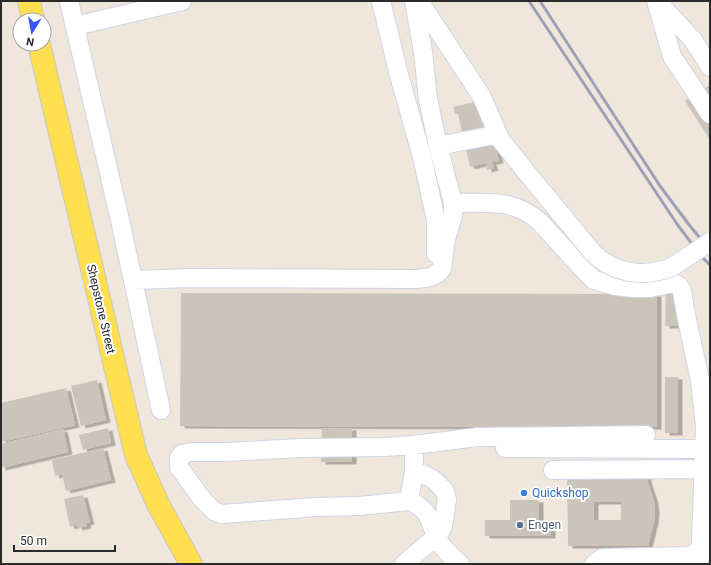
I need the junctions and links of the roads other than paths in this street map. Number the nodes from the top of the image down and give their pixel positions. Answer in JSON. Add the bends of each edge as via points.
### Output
{"nodes":[{"id":1,"x":29,"y":1,"type":"edge"},
{"id":2,"x":69,"y":1,"type":"edge"},
{"id":3,"x":182,"y":1,"type":"edge"},
{"id":4,"x":381,"y":1,"type":"edge"},
{"id":5,"x":414,"y":1,"type":"edge"},
{"id":6,"x":419,"y":1,"type":"edge"},
{"id":7,"x":657,"y":1,"type":"edge"},
{"id":8,"x":31,"y":12,"type":"edge"},
{"id":9,"x":75,"y":26,"type":"junction"},
{"id":10,"x":41,"y":52,"type":"edge"},
{"id":11,"x":710,"y":67,"type":"edge"},
{"id":12,"x":710,"y":114,"type":"edge"},
{"id":13,"x":500,"y":139,"type":"junction"},
{"id":14,"x":438,"y":146,"type":"junction"},
{"id":15,"x":452,"y":203,"type":"junction"},
{"id":16,"x":710,"y":242,"type":"edge"},
{"id":17,"x":436,"y":275,"type":"junction"},
{"id":18,"x":133,"y":280,"type":"junction"},
{"id":19,"x":161,"y":410,"type":"dead end"},
{"id":20,"x":707,"y":426,"type":"edge"},
{"id":21,"x":646,"y":435,"type":"dead end"},
{"id":22,"x":414,"y":445,"type":"junction"},
{"id":23,"x":469,"y":448,"type":"dead end"},
{"id":24,"x":704,"y":449,"type":"junction"},
{"id":25,"x":704,"y":469,"type":"junction"},
{"id":26,"x":553,"y":470,"type":"dead end"},
{"id":27,"x":414,"y":471,"type":"junction"},
{"id":28,"x":409,"y":501,"type":"junction"},
{"id":29,"x":437,"y":538,"type":"junction"},
{"id":30,"x":699,"y":557,"type":"edge"},
{"id":31,"x":191,"y":564,"type":"edge"},
{"id":32,"x":404,"y":564,"type":"edge"},
{"id":33,"x":460,"y":564,"type":"edge"},
{"id":34,"x":594,"y":564,"type":"edge"}],
"edges":[{"from":1,"to":8,"type":"main road"},
{"from":2,"to":9,"type":"street"},
{"from":3,"to":9,"type":"street"},
{"from":4,"to":17,"type":"street","via":[[436,220]]},
{"from":5,"to":14,"type":"street","via":[[428,99]]},
{"from":6,"to":13,"type":"street","via":[[482,97]]},
{"from":7,"to":11,"type":"street","via":[[692,40]]},
{"from":7,"to":12,"type":"street","via":[[672,56]]},
{"from":9,"to":18,"type":"street"},
{"from":10,"to":31,"type":"main road","name":"Shepstone Street","via":[[136,455],[158,504]]},
{"from":13,"to":14,"type":"street","via":[[494,135]]},
{"from":13,"to":16,"type":"street","bridge":true,"via":[[593,253],[620,270],[638,273],[666,270]]},
{"from":14,"to":15,"type":"street"},
{"from":15,"to":17,"type":"street","via":[[453,216],[446,239],[444,263]]},
{"from":15,"to":20,"type":"street","via":[[501,203],[523,209],[540,222],[594,280],[633,288],[674,284],[679,286],[700,380]]},
{"from":17,"to":18,"type":"street","via":[[415,279]]},
{"from":18,"to":19,"type":"street"},
{"from":20,"to":24,"type":"street"},
{"from":21,"to":22,"type":"street","via":[[477,437]]},
{"from":22,"to":27,"type":"street"},
{"from":22,"to":28,"type":"street","via":[[191,452],[182,454],[178,462],[208,506],[222,514]]},
{"from":23,"to":24,"type":"street"},
{"from":24,"to":25,"type":"street"},
{"from":25,"to":26,"type":"street"},
{"from":25,"to":30,"type":"street"},
{"from":27,"to":28,"type":"street"},
{"from":27,"to":29,"type":"street","via":[[431,477],[446,494],[443,526]]},
{"from":28,"to":29,"type":"street","via":[[426,512]]},
{"from":29,"to":32,"type":"street"},
{"from":29,"to":33,"type":"street"},
{"from":30,"to":34,"type":"street","via":[[609,557],[602,558]]}]}
